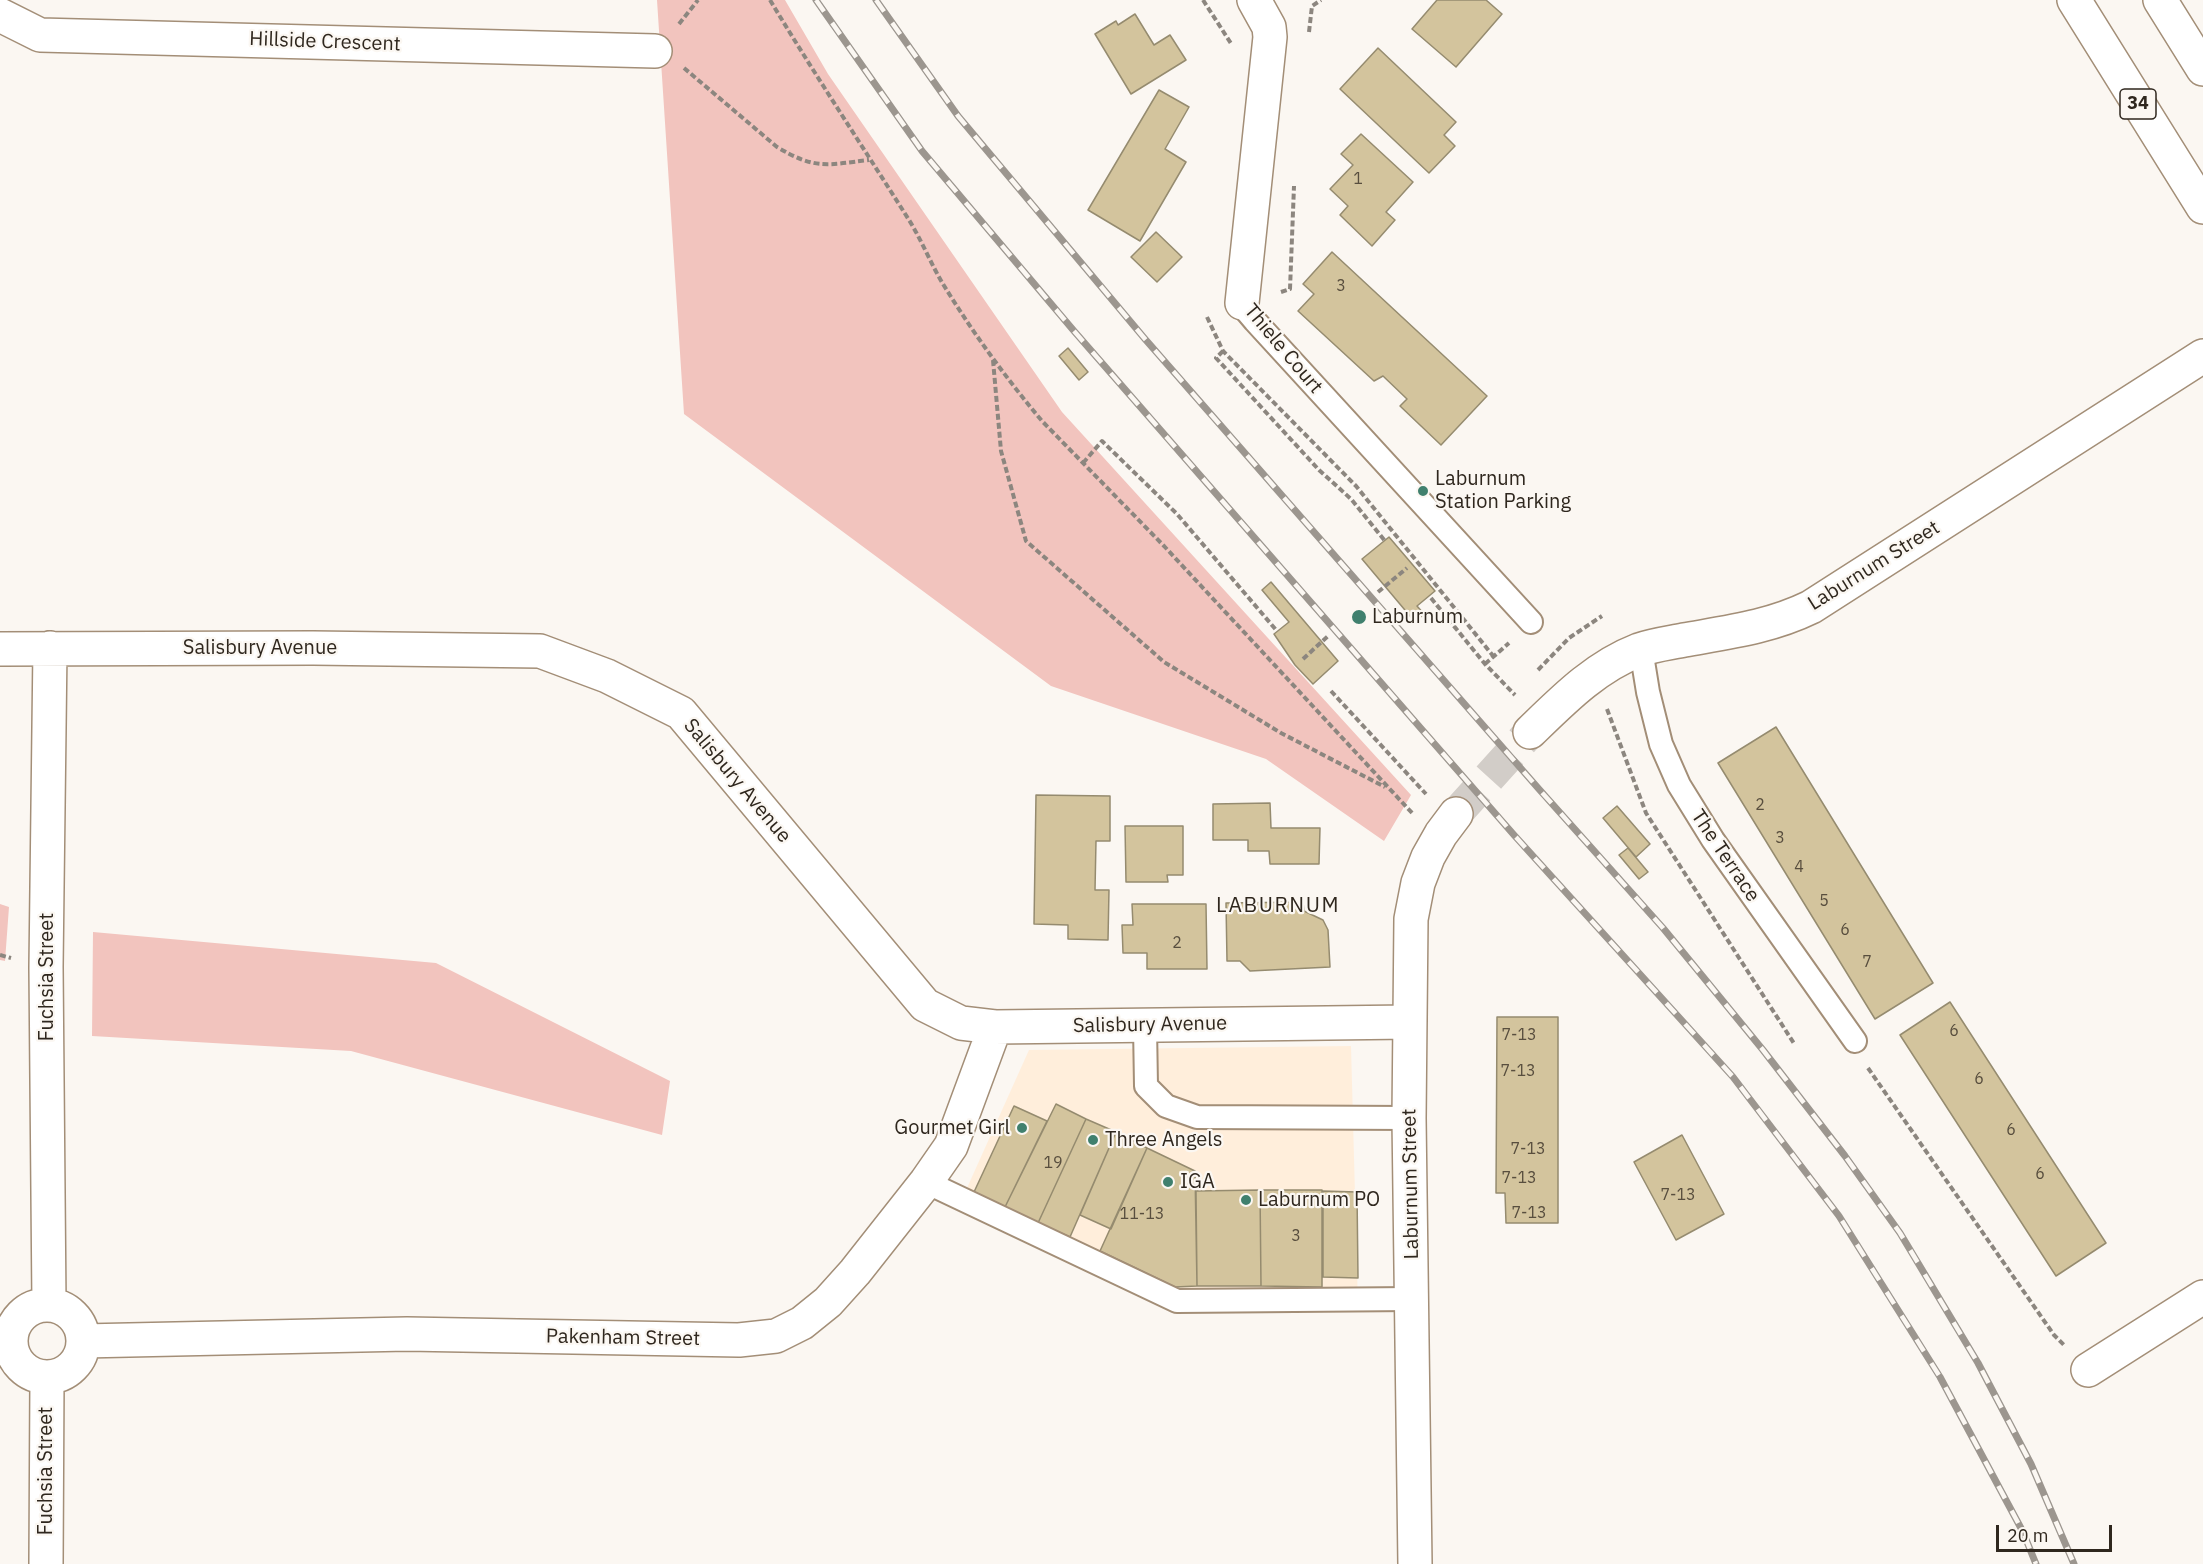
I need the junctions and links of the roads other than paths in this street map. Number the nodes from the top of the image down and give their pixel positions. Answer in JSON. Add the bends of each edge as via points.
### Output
{"nodes":[{"id":1,"x":1254,"y":0,"type":"edge"},
{"id":2,"x":2074,"y":0,"type":"edge"},
{"id":3,"x":2160,"y":0,"type":"edge"},
{"id":4,"x":0,"y":15,"type":"edge"},
{"id":5,"x":655,"y":51,"type":"road end"},
{"id":6,"x":2203,"y":69,"type":"edge"},
{"id":7,"x":2203,"y":207,"type":"edge"},
{"id":8,"x":1242,"y":303,"type":"joint"},
{"id":9,"x":2203,"y":356,"type":"edge"},
{"id":10,"x":1531,"y":622,"type":"dead end"},
{"id":11,"x":50,"y":648,"type":"junction"},
{"id":12,"x":0,"y":649,"type":"edge"},
{"id":13,"x":1641,"y":649,"type":"junction"},
{"id":14,"x":1526,"y":717,"type":"tunnel mouth"},
{"id":15,"x":1456,"y":814,"type":"tunnel mouth"},
{"id":16,"x":1410,"y":1022,"type":"junction"},
{"id":17,"x":1145,"y":1026,"type":"junction"},
{"id":18,"x":995,"y":1028,"type":"junction"},
{"id":19,"x":1855,"y":1041,"type":"road end"},
{"id":20,"x":1409,"y":1118,"type":"junction"},
{"id":21,"x":926,"y":1182,"type":"junction"},
{"id":22,"x":2203,"y":1297,"type":"edge"},
{"id":23,"x":1412,"y":1299,"type":"junction"},
{"id":24,"x":49,"y":1305,"type":"junction"},
{"id":25,"x":6,"y":1341,"type":"edge"},
{"id":26,"x":83,"y":1341,"type":"junction"},
{"id":27,"x":2088,"y":1370,"type":"road end"},
{"id":28,"x":47,"y":1378,"type":"junction"},
{"id":29,"x":46,"y":1564,"type":"edge"},
{"id":30,"x":1415,"y":1564,"type":"edge"}],
"edges":[{"from":1,"to":8,"type":"street","name":"Thiele Court","via":[[1269,27],[1270,37]]},
{"from":2,"to":7,"type":"street","number":"34"},
{"from":3,"to":6,"type":"street"},
{"from":4,"to":5,"type":"street","name":"Hillside Crescent","via":[[40,35]]},
{"from":8,"to":10,"type":"lane","name":"Thiele Court"},
{"from":9,"to":13,"type":"street","name":"Laburnum Street","via":[[1812,607],[1767,625]]},
{"from":11,"to":12,"type":"street","name":"Salisbury Avenue"},
{"from":11,"to":18,"type":"street","name":"Salisbury Avenue","via":[[540,651],[607,676],[681,714],[925,1005],[961,1023]]},
{"from":11,"to":24,"type":"street","name":"Fuchsia Street","via":[[46,968]]},
{"from":13,"to":14,"type":"street","name":"Laburnum Street","via":[[1599,670],[1574,690]]},
{"from":13,"to":19,"type":"lane","name":"The Terrace","via":[[1661,744],[1679,785],[1713,840]]},
{"from":15,"to":16,"type":"street","name":"Laburnum Street","via":[[1428,857],[1415,897],[1411,918]]},
{"from":16,"to":17,"type":"street","name":"Salisbury Avenue"},
{"from":16,"to":20,"type":"street","name":"Laburnum Street"},
{"from":17,"to":18,"type":"street","name":"Salisbury Avenue"},
{"from":17,"to":20,"type":"lane","via":[[1146,1086],[1166,1106],[1197,1117]]},
{"from":18,"to":21,"type":"street","name":"Pakenham Street","via":[[951,1146]]},
{"from":20,"to":23,"type":"street","name":"Laburnum Street"},
{"from":21,"to":23,"type":"lane","via":[[1177,1301]]},
{"from":21,"to":26,"type":"street","name":"Pakenham Street","via":[[828,1302],[802,1323],[776,1335],[739,1340],[407,1334]]},
{"from":22,"to":27,"type":"street"},
{"from":23,"to":30,"type":"street","name":"Laburnum Street"},
{"from":24,"to":25,"type":"street","via":[[27,1312]]},
{"from":24,"to":26,"type":"street","via":[[60,1307],[77,1321]]},
{"from":25,"to":28,"type":"street","via":[[26,1370]]},
{"from":26,"to":28,"type":"street","via":[[72,1367]]},
{"from":28,"to":29,"type":"street","name":"Fuchsia Street"}]}
